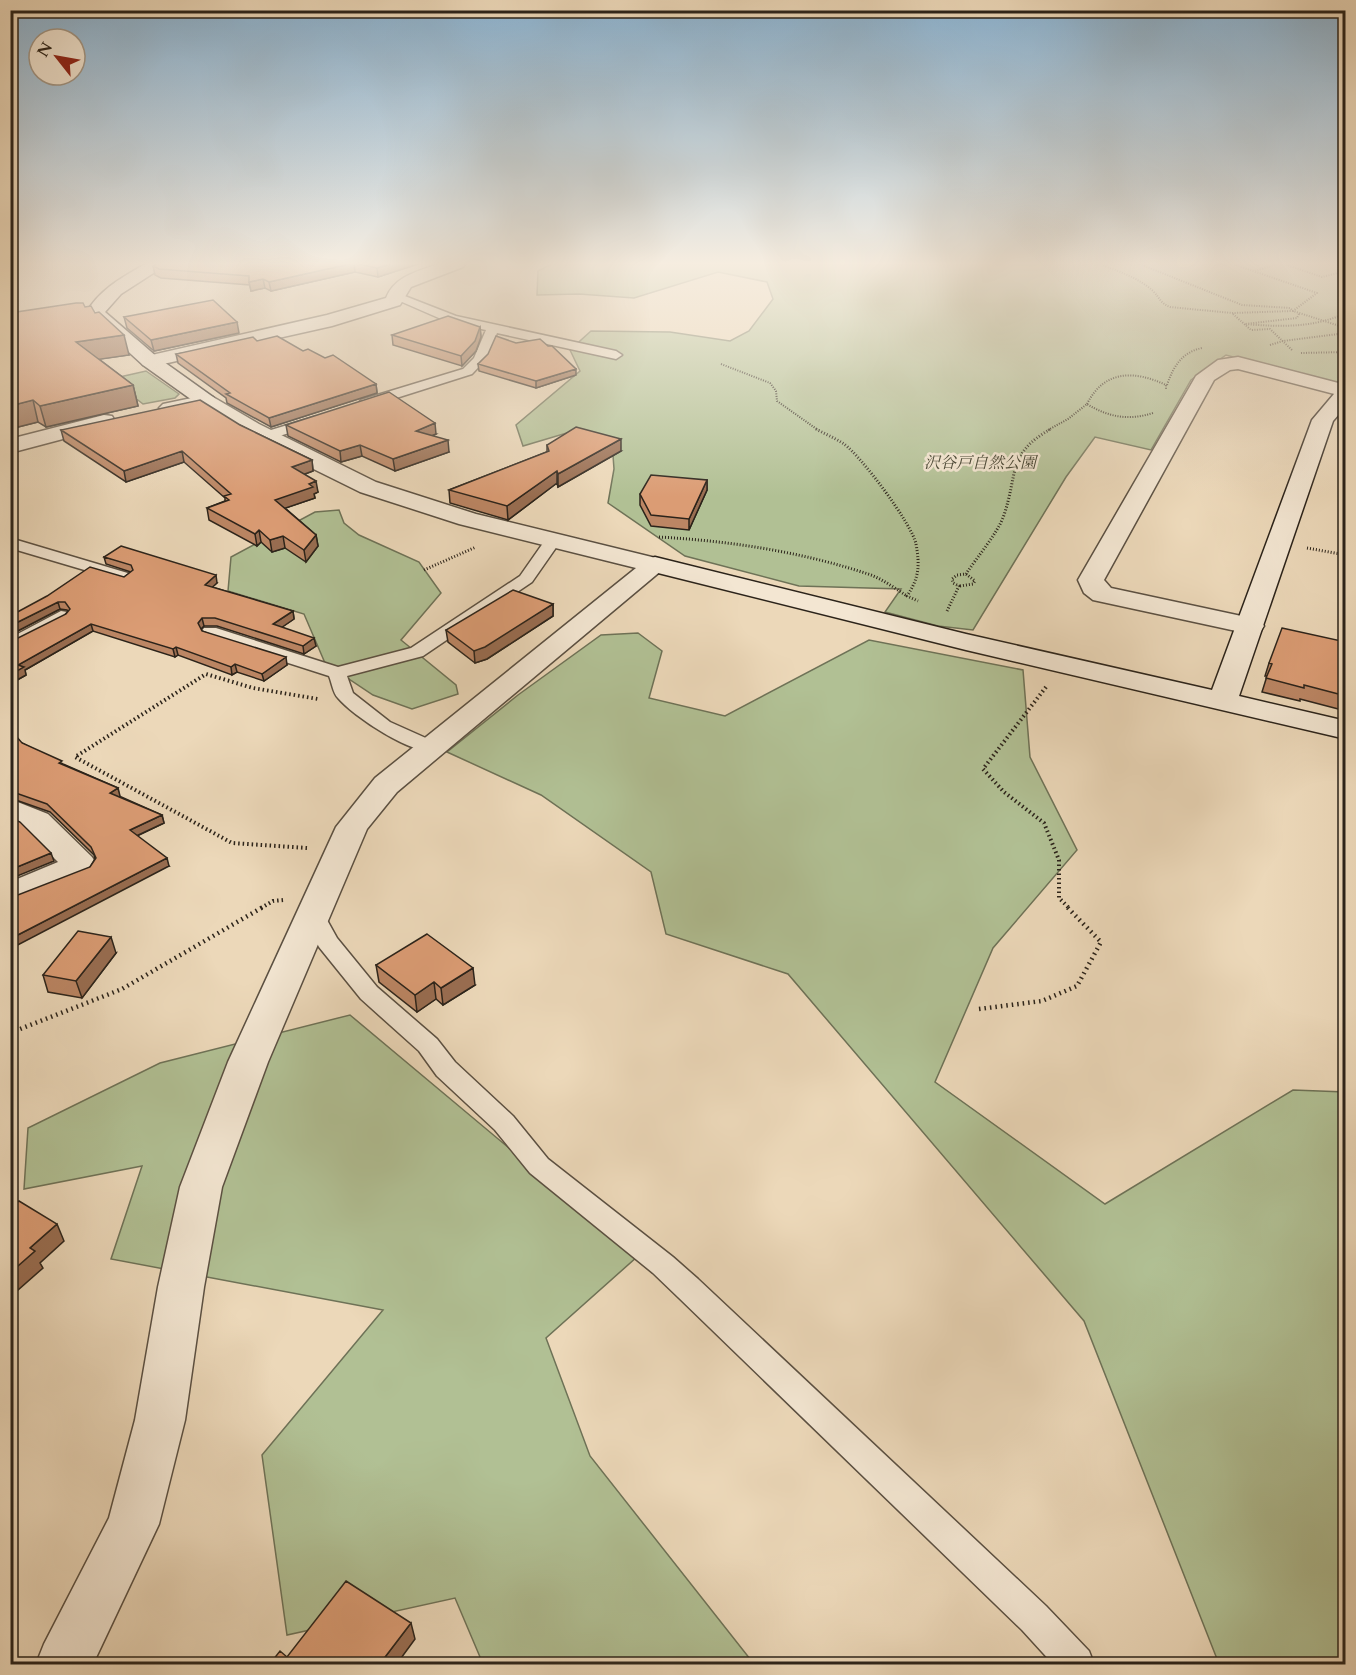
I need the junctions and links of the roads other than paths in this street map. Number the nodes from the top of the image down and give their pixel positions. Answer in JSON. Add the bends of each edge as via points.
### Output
{"nodes":[{"id":1,"x":127,"y":341,"type":"edge"},
{"id":2,"x":238,"y":341,"type":"edge"},
{"id":3,"x":487,"y":341,"type":"edge"},
{"id":4,"x":548,"y":341,"type":"edge"},
{"id":5,"x":616,"y":355,"type":"dead end"},
{"id":6,"x":150,"y":361,"type":"junction"},
{"id":7,"x":1346,"y":391,"type":"edge"},
{"id":8,"x":206,"y":401,"type":"junction"},
{"id":9,"x":353,"y":408,"type":"edge"},
{"id":10,"x":153,"y":411,"type":"edge"},
{"id":11,"x":331,"y":415,"type":"edge"},
{"id":12,"x":121,"y":417,"type":"edge"},
{"id":13,"x":266,"y":436,"type":"junction"},
{"id":14,"x":10,"y":446,"type":"edge"},
{"id":15,"x":554,"y":539,"type":"junction"},
{"id":16,"x":10,"y":543,"type":"edge"},
{"id":17,"x":655,"y":551,"type":"junction"},
{"id":18,"x":125,"y":577,"type":"edge"},
{"id":19,"x":61,"y":616,"type":"edge"},
{"id":20,"x":1250,"y":626,"type":"junction"},
{"id":21,"x":210,"y":632,"type":"edge"},
{"id":22,"x":10,"y":646,"type":"edge"},
{"id":23,"x":337,"y":673,"type":"junction"},
{"id":24,"x":1223,"y":701,"type":"junction"},
{"id":25,"x":1346,"y":730,"type":"edge"},
{"id":26,"x":430,"y":747,"type":"junction"},
{"id":27,"x":10,"y":809,"type":"edge"},
{"id":28,"x":10,"y":895,"type":"edge"},
{"id":29,"x":318,"y":907,"type":"junction"},
{"id":30,"x":64,"y":1665,"type":"edge"},
{"id":31,"x":1076,"y":1665,"type":"edge"}],
"edges":[{"from":1,"to":6,"type":"street"},
{"from":2,"to":6,"type":"street"},
{"from":3,"to":9,"type":"lane","via":[[477,364],[462,374]]},
{"from":4,"to":5,"type":"lane"},
{"from":6,"to":8,"type":"street"},
{"from":7,"to":20,"type":"street","via":[[1323,420]]},
{"from":7,"to":20,"type":"street","via":[[1238,363],[1225,364],[1206,376],[1091,580],[1102,594]]},
{"from":8,"to":10,"type":"street"},
{"from":8,"to":13,"type":"street"},
{"from":11,"to":13,"type":"lane"},
{"from":12,"to":14,"type":"street"},
{"from":13,"to":15,"type":"street","via":[[368,487],[468,519]]},
{"from":15,"to":17,"type":"street"},
{"from":15,"to":23,"type":"lane","via":[[526,579],[417,652]]},
{"from":16,"to":18,"type":"lane"},
{"from":17,"to":24,"type":"street","via":[[966,642]]},
{"from":17,"to":26,"type":"street"},
{"from":19,"to":22,"type":"lane"},
{"from":20,"to":24,"type":"street"},
{"from":21,"to":23,"type":"lane"},
{"from":23,"to":26,"type":"lane","via":[[345,694],[383,726]]},
{"from":24,"to":25,"type":"street"},
{"from":26,"to":29,"type":"street","via":[[386,785],[352,827]]},
{"from":27,"to":28,"type":"street","via":[[36,821],[80,865]]},
{"from":29,"to":30,"type":"street","via":[[248,1062],[201,1187],[160,1420],[133,1524]]},
{"from":29,"to":31,"type":"lane","via":[[327,942],[369,993],[428,1045],[446,1069],[504,1123],[539,1166],[688,1288],[1034,1618]]}]}
